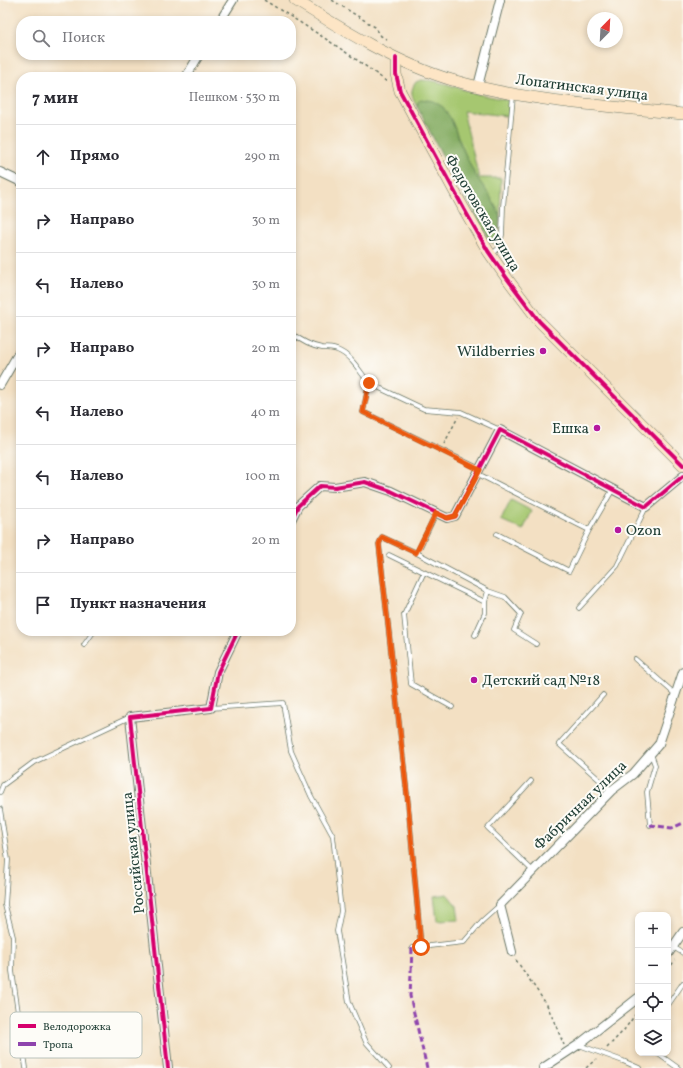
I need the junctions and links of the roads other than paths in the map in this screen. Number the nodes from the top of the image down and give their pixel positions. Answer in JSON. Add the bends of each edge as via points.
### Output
{"nodes":[{"id":1,"x":233,"y":0,"type":"edge"},
{"id":2,"x":295,"y":0,"type":"edge"},
{"id":3,"x":500,"y":0,"type":"edge"},
{"id":4,"x":223,"y":16,"type":"edge"},
{"id":5,"x":396,"y":58,"type":"junction"},
{"id":6,"x":196,"y":60,"type":"edge"},
{"id":7,"x":189,"y":72,"type":"edge"},
{"id":8,"x":478,"y":86,"type":"junction"},
{"id":9,"x":513,"y":93,"type":"junction"},
{"id":10,"x":683,"y":114,"type":"edge"},
{"id":11,"x":0,"y":172,"type":"edge"},
{"id":12,"x":16,"y":180,"type":"edge"},
{"id":13,"x":491,"y":255,"type":"junction"},
{"id":14,"x":296,"y":337,"type":"edge"},
{"id":15,"x":16,"y":358,"type":"edge"},
{"id":16,"x":369,"y":383,"type":"junction"},
{"id":17,"x":0,"y":385,"type":"edge"},
{"id":18,"x":500,"y":430,"type":"junction"},
{"id":19,"x":683,"y":465,"type":"edge"},
{"id":20,"x":479,"y":472,"type":"junction"},
{"id":21,"x":683,"y":476,"type":"edge"},
{"id":22,"x":613,"y":489,"type":"junction"},
{"id":23,"x":646,"y":507,"type":"junction"},
{"id":24,"x":296,"y":510,"type":"edge"},
{"id":25,"x":436,"y":513,"type":"junction"},
{"id":26,"x":589,"y":530,"type":"junction"},
{"id":27,"x":497,"y":534,"type":"dead end"},
{"id":28,"x":416,"y":553,"type":"junction"},
{"id":29,"x":389,"y":555,"type":"dead end"},
{"id":30,"x":424,"y":572,"type":"junction"},
{"id":31,"x":488,"y":591,"type":"junction"},
{"id":32,"x":485,"y":602,"type":"junction"},
{"id":33,"x":579,"y":608,"type":"dead end"},
{"id":34,"x":474,"y":634,"type":"dead end"},
{"id":35,"x":91,"y":636,"type":"edge"},
{"id":36,"x":236,"y":636,"type":"edge"},
{"id":37,"x":536,"y":644,"type":"dead end"},
{"id":38,"x":84,"y":646,"type":"dead end"},
{"id":39,"x":635,"y":659,"type":"dead end"},
{"id":40,"x":683,"y":672,"type":"edge"},
{"id":41,"x":675,"y":694,"type":"junction"},
{"id":42,"x":603,"y":695,"type":"dead end"},
{"id":43,"x":452,"y":707,"type":"dead end"},
{"id":44,"x":211,"y":708,"type":"junction"},
{"id":45,"x":130,"y":717,"type":"junction"},
{"id":46,"x":651,"y":753,"type":"junction"},
{"id":47,"x":531,"y":781,"type":"dead end"},
{"id":48,"x":612,"y":790,"type":"junction"},
{"id":49,"x":0,"y":792,"type":"edge"},
{"id":50,"x":0,"y":809,"type":"edge"},
{"id":51,"x":650,"y":825,"type":"dead end"},
{"id":52,"x":533,"y":871,"type":"junction"},
{"id":53,"x":500,"y":905,"type":"junction"},
{"id":54,"x":683,"y":932,"type":"edge"},
{"id":55,"x":673,"y":946,"type":"junction"},
{"id":56,"x":421,"y":947,"type":"junction"},
{"id":57,"x":412,"y":948,"type":"dead end"},
{"id":58,"x":671,"y":949,"type":"edge"},
{"id":59,"x":512,"y":952,"type":"road end"},
{"id":60,"x":683,"y":953,"type":"edge"},
{"id":61,"x":683,"y":983,"type":"edge"},
{"id":62,"x":635,"y":1000,"type":"edge"},
{"id":63,"x":671,"y":1001,"type":"edge"},
{"id":64,"x":18,"y":1012,"type":"edge"},
{"id":65,"x":578,"y":1045,"type":"junction"},
{"id":66,"x":661,"y":1056,"type":"edge"},
{"id":67,"x":25,"y":1058,"type":"edge"},
{"id":68,"x":26,"y":1068,"type":"edge"},
{"id":69,"x":168,"y":1068,"type":"edge"},
{"id":70,"x":389,"y":1068,"type":"edge"},
{"id":71,"x":543,"y":1068,"type":"edge"},
{"id":72,"x":639,"y":1068,"type":"edge"},
{"id":73,"x":678,"y":1068,"type":"edge"}],
"edges":[{"from":1,"to":4,"type":"street"},
{"from":2,"to":5,"type":"street"},
{"from":3,"to":8,"type":"street"},
{"from":5,"to":8,"type":"street","via":[[450,80]]},
{"from":5,"to":13,"type":"street","name":"Федотовская улица","via":[[400,90]]},
{"from":6,"to":7,"type":"street"},
{"from":8,"to":9,"type":"street","name":"Лопатинская улица"},
{"from":9,"to":10,"type":"street","name":"Лопатинская улица"},
{"from":9,"to":13,"type":"lane","via":[[502,235],[499,248]]},
{"from":11,"to":12,"type":"street"},
{"from":13,"to":19,"type":"street","name":"Федотовская улица","via":[[539,321]]},
{"from":14,"to":16,"type":"lane","via":[[311,345],[342,352]]},
{"from":15,"to":17,"type":"street"},
{"from":16,"to":18,"type":"lane","via":[[424,409],[461,412]]},
{"from":16,"to":20,"type":"lane","via":[[363,412]]},
{"from":18,"to":20,"type":"street"},
{"from":18,"to":22,"type":"street"},
{"from":20,"to":25,"type":"street","via":[[455,516],[447,518]]},
{"from":20,"to":26,"type":"lane"},
{"from":21,"to":23,"type":"street"},
{"from":22,"to":23,"type":"street"},
{"from":22,"to":26,"type":"lane"},
{"from":23,"to":33,"type":"lane","via":[[617,566]]},
{"from":24,"to":25,"type":"street","via":[[320,486],[335,487],[365,482],[391,491]]},
{"from":25,"to":28,"type":"lane"},
{"from":26,"to":27,"type":"lane","via":[[569,571]]},
{"from":28,"to":31,"type":"lane"},
{"from":28,"to":56,"type":"lane","via":[[382,537],[379,544]]},
{"from":29,"to":30,"type":"lane"},
{"from":30,"to":32,"type":"lane"},
{"from":30,"to":43,"type":"lane","via":[[404,615],[410,684]]},
{"from":31,"to":32,"type":"lane"},
{"from":31,"to":37,"type":"lane","via":[[504,597],[521,614],[514,630]]},
{"from":32,"to":34,"type":"lane","via":[[485,613]]},
{"from":35,"to":38,"type":"lane"},
{"from":36,"to":44,"type":"street","via":[[218,672]]},
{"from":39,"to":41,"type":"lane"},
{"from":40,"to":41,"type":"street","name":"Фабричная улица"},
{"from":41,"to":46,"type":"street","name":"Фабричная улица","via":[[659,744]]},
{"from":42,"to":48,"type":"lane","via":[[559,744]]},
{"from":44,"to":45,"type":"street"},
{"from":44,"to":70,"type":"lane","via":[[283,703],[291,751],[334,836],[342,911],[337,931],[349,1002],[366,1042]]},
{"from":45,"to":49,"type":"lane","via":[[34,762],[3,785]]},
{"from":45,"to":69,"type":"street","name":"Российская улица"},
{"from":46,"to":48,"type":"street","name":"Фабричная улица","via":[[633,774]]},
{"from":46,"to":51,"type":"lane","via":[[655,765],[647,792]]},
{"from":47,"to":52,"type":"lane","via":[[488,828]]},
{"from":48,"to":52,"type":"street","name":"Фабричная улица"},
{"from":50,"to":64,"type":"lane","via":[[8,860],[5,905],[13,937],[12,971]]},
{"from":52,"to":53,"type":"street","name":"Фабричная улица"},
{"from":53,"to":56,"type":"lane","via":[[464,942]]},
{"from":53,"to":59,"type":"street"},
{"from":54,"to":55,"type":"street"},
{"from":55,"to":58,"type":"street"},
{"from":55,"to":60,"type":"lane"},
{"from":56,"to":57,"type":"lane"},
{"from":61,"to":63,"type":"lane"},
{"from":62,"to":65,"type":"street"},
{"from":65,"to":71,"type":"street"},
{"from":65,"to":72,"type":"lane"},
{"from":66,"to":73,"type":"lane"},
{"from":67,"to":68,"type":"lane"}]}
